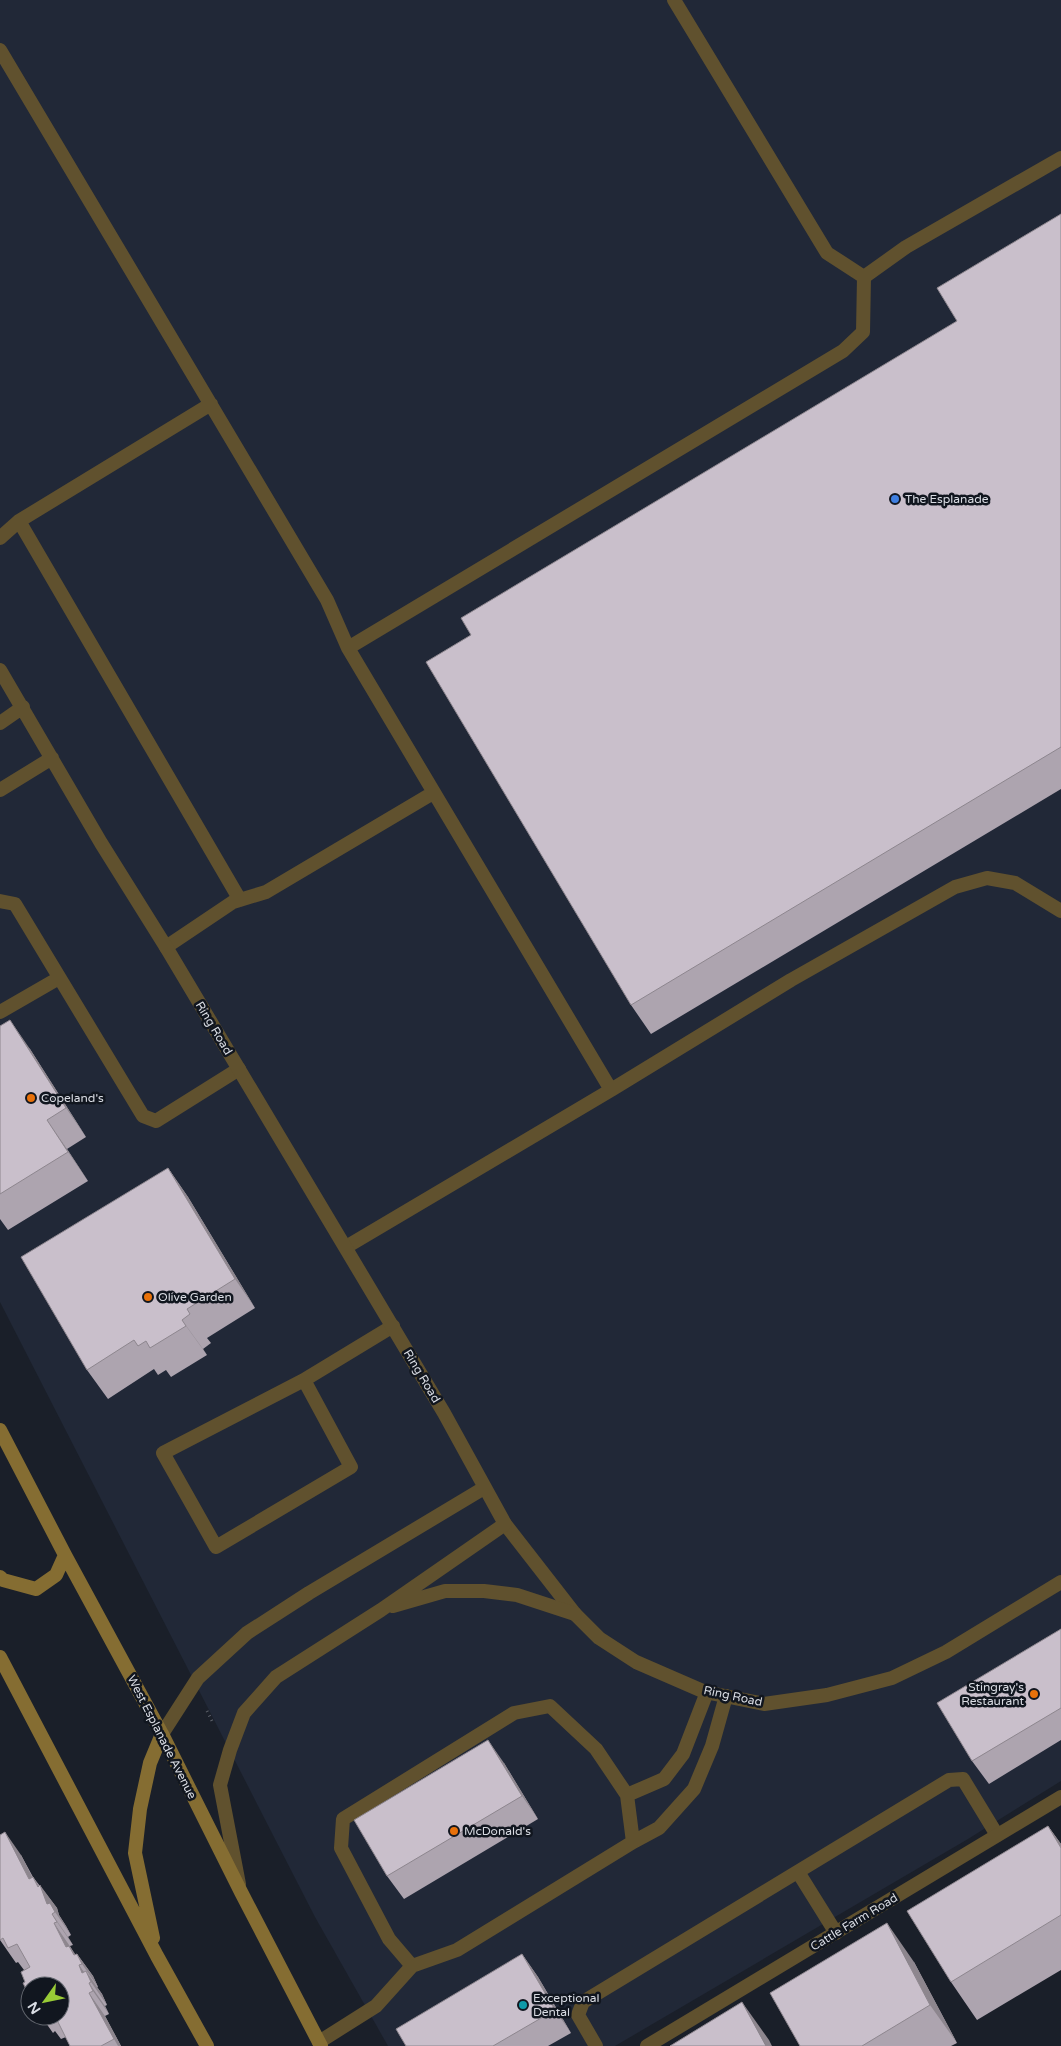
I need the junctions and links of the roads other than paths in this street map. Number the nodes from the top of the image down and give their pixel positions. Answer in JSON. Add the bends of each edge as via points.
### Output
{"nodes":[{"id":1,"x":674,"y":0,"type":"edge"},
{"id":2,"x":0,"y":50,"type":"edge"},
{"id":3,"x":1061,"y":158,"type":"edge"},
{"id":4,"x":864,"y":277,"type":"junction"},
{"id":5,"x":211,"y":404,"type":"junction"},
{"id":6,"x":19,"y":521,"type":"junction"},
{"id":7,"x":0,"y":538,"type":"edge"},
{"id":8,"x":348,"y":648,"type":"junction"},
{"id":9,"x":0,"y":670,"type":"edge"},
{"id":10,"x":23,"y":707,"type":"junction"},
{"id":11,"x":0,"y":724,"type":"edge"},
{"id":12,"x":52,"y":758,"type":"junction"},
{"id":13,"x":0,"y":790,"type":"edge"},
{"id":14,"x":434,"y":793,"type":"junction"},
{"id":15,"x":240,"y":900,"type":"junction"},
{"id":16,"x":0,"y":901,"type":"edge"},
{"id":17,"x":1061,"y":911,"type":"edge"},
{"id":18,"x":166,"y":947,"type":"junction"},
{"id":19,"x":59,"y":978,"type":"junction"},
{"id":20,"x":0,"y":1012,"type":"edge"},
{"id":21,"x":239,"y":1069,"type":"junction"},
{"id":22,"x":611,"y":1090,"type":"junction"},
{"id":23,"x":346,"y":1247,"type":"junction"},
{"id":24,"x":393,"y":1326,"type":"junction"},
{"id":25,"x":304,"y":1380,"type":"junction"},
{"id":26,"x":0,"y":1430,"type":"edge"},
{"id":27,"x":484,"y":1488,"type":"junction"},
{"id":28,"x":505,"y":1524,"type":"junction"},
{"id":29,"x":65,"y":1555,"type":"junction"},
{"id":30,"x":0,"y":1576,"type":"edge"},
{"id":31,"x":1061,"y":1582,"type":"edge"},
{"id":32,"x":381,"y":1610,"type":"junction"},
{"id":33,"x":575,"y":1614,"type":"junction"},
{"id":34,"x":0,"y":1657,"type":"edge"},
{"id":35,"x":707,"y":1692,"type":"junction"},
{"id":36,"x":726,"y":1696,"type":"junction"},
{"id":37,"x":162,"y":1734,"type":"junction"},
{"id":38,"x":628,"y":1795,"type":"junction"},
{"id":39,"x":1061,"y":1797,"type":"edge"},
{"id":40,"x":997,"y":1835,"type":"junction"},
{"id":41,"x":633,"y":1842,"type":"junction"},
{"id":42,"x":798,"y":1872,"type":"junction"},
{"id":43,"x":241,"y":1892,"type":"junction"},
{"id":44,"x":836,"y":1933,"type":"junction"},
{"id":45,"x":156,"y":1956,"type":"junction"},
{"id":46,"x":412,"y":1966,"type":"junction"},
{"id":47,"x":320,"y":2044,"type":"edge"},
{"id":48,"x":206,"y":2046,"type":"edge"},
{"id":49,"x":596,"y":2046,"type":"edge"},
{"id":50,"x":647,"y":2046,"type":"edge"}],
"edges":[{"from":1,"to":4,"type":"street","via":[[827,253]]},
{"from":2,"to":5,"type":"street"},
{"from":3,"to":4,"type":"street","via":[[906,247]]},
{"from":4,"to":8,"type":"street","via":[[863,332],[843,352]]},
{"from":5,"to":6,"type":"street"},
{"from":5,"to":8,"type":"street","via":[[327,600]]},
{"from":6,"to":7,"type":"street"},
{"from":6,"to":15,"type":"street"},
{"from":8,"to":14,"type":"street"},
{"from":9,"to":10,"type":"street","name":"Ring Road"},
{"from":10,"to":11,"type":"street"},
{"from":10,"to":12,"type":"street","name":"Ring Road"},
{"from":12,"to":13,"type":"street"},
{"from":12,"to":18,"type":"street","name":"Ring Road"},
{"from":14,"to":15,"type":"street","via":[[266,892]]},
{"from":14,"to":22,"type":"street"},
{"from":15,"to":18,"type":"street"},
{"from":16,"to":19,"type":"street","via":[[15,904]]},
{"from":17,"to":22,"type":"street","via":[[1014,883],[987,878],[956,887],[791,980]]},
{"from":18,"to":21,"type":"street","name":"Ring Road"},
{"from":19,"to":20,"type":"street"},
{"from":19,"to":21,"type":"street","via":[[143,1116],[156,1121]]},
{"from":21,"to":23,"type":"street","name":"Ring Road"},
{"from":22,"to":23,"type":"street"},
{"from":23,"to":24,"type":"street","name":"Ring Road"},
{"from":24,"to":25,"type":"street"},
{"from":24,"to":27,"type":"street","name":"Ring Road"},
{"from":25,"to":25,"type":"street","via":[[163,1453],[216,1546],[351,1467]]},
{"from":26,"to":29,"type":"main road","name":"West Esplanade Avenue"},
{"from":27,"to":28,"type":"street","name":"Ring Road"},
{"from":27,"to":37,"type":"street","via":[[247,1633],[198,1678]]},
{"from":28,"to":32,"type":"street"},
{"from":28,"to":33,"type":"street","name":"Ring Road"},
{"from":29,"to":30,"type":"main road","via":[[56,1575],[36,1589],[3,1580]]},
{"from":29,"to":37,"type":"main road","name":"West Esplanade Avenue"},
{"from":31,"to":36,"type":"street","name":"Ring Road","via":[[946,1652],[892,1678],[826,1695],[764,1704]]},
{"from":32,"to":33,"type":"street","via":[[445,1591],[484,1591],[517,1595]]},
{"from":32,"to":43,"type":"street","via":[[276,1677],[244,1713],[220,1785]]},
{"from":33,"to":35,"type":"street","name":"Ring Road","via":[[599,1638],[636,1662]]},
{"from":34,"to":45,"type":"main road"},
{"from":35,"to":36,"type":"street","name":"Ring Road"},
{"from":35,"to":38,"type":"street","via":[[684,1754],[664,1779]]},
{"from":36,"to":41,"type":"street","via":[[712,1746],[694,1789],[659,1828]]},
{"from":37,"to":43,"type":"main road","name":"West Esplanade Avenue"},
{"from":37,"to":45,"type":"main road","via":[[150,1763],[135,1853]]},
{"from":38,"to":41,"type":"street"},
{"from":38,"to":46,"type":"street","via":[[596,1749],[550,1706],[514,1713],[343,1819],[340,1848],[389,1939]]},
{"from":39,"to":40,"type":"street","name":"Cattle Farm Road"},
{"from":40,"to":42,"type":"street","via":[[963,1779],[949,1780]]},
{"from":40,"to":44,"type":"street","name":"Cattle Farm Road"},
{"from":41,"to":46,"type":"street","via":[[456,1950]]},
{"from":42,"to":44,"type":"street"},
{"from":42,"to":49,"type":"street","via":[[583,2002],[578,2015]]},
{"from":43,"to":47,"type":"main road","name":"West Esplanade Avenue"},
{"from":44,"to":50,"type":"street","name":"Cattle Farm Road"},
{"from":45,"to":48,"type":"main road"},
{"from":46,"to":47,"type":"street","via":[[376,2006]]}]}
